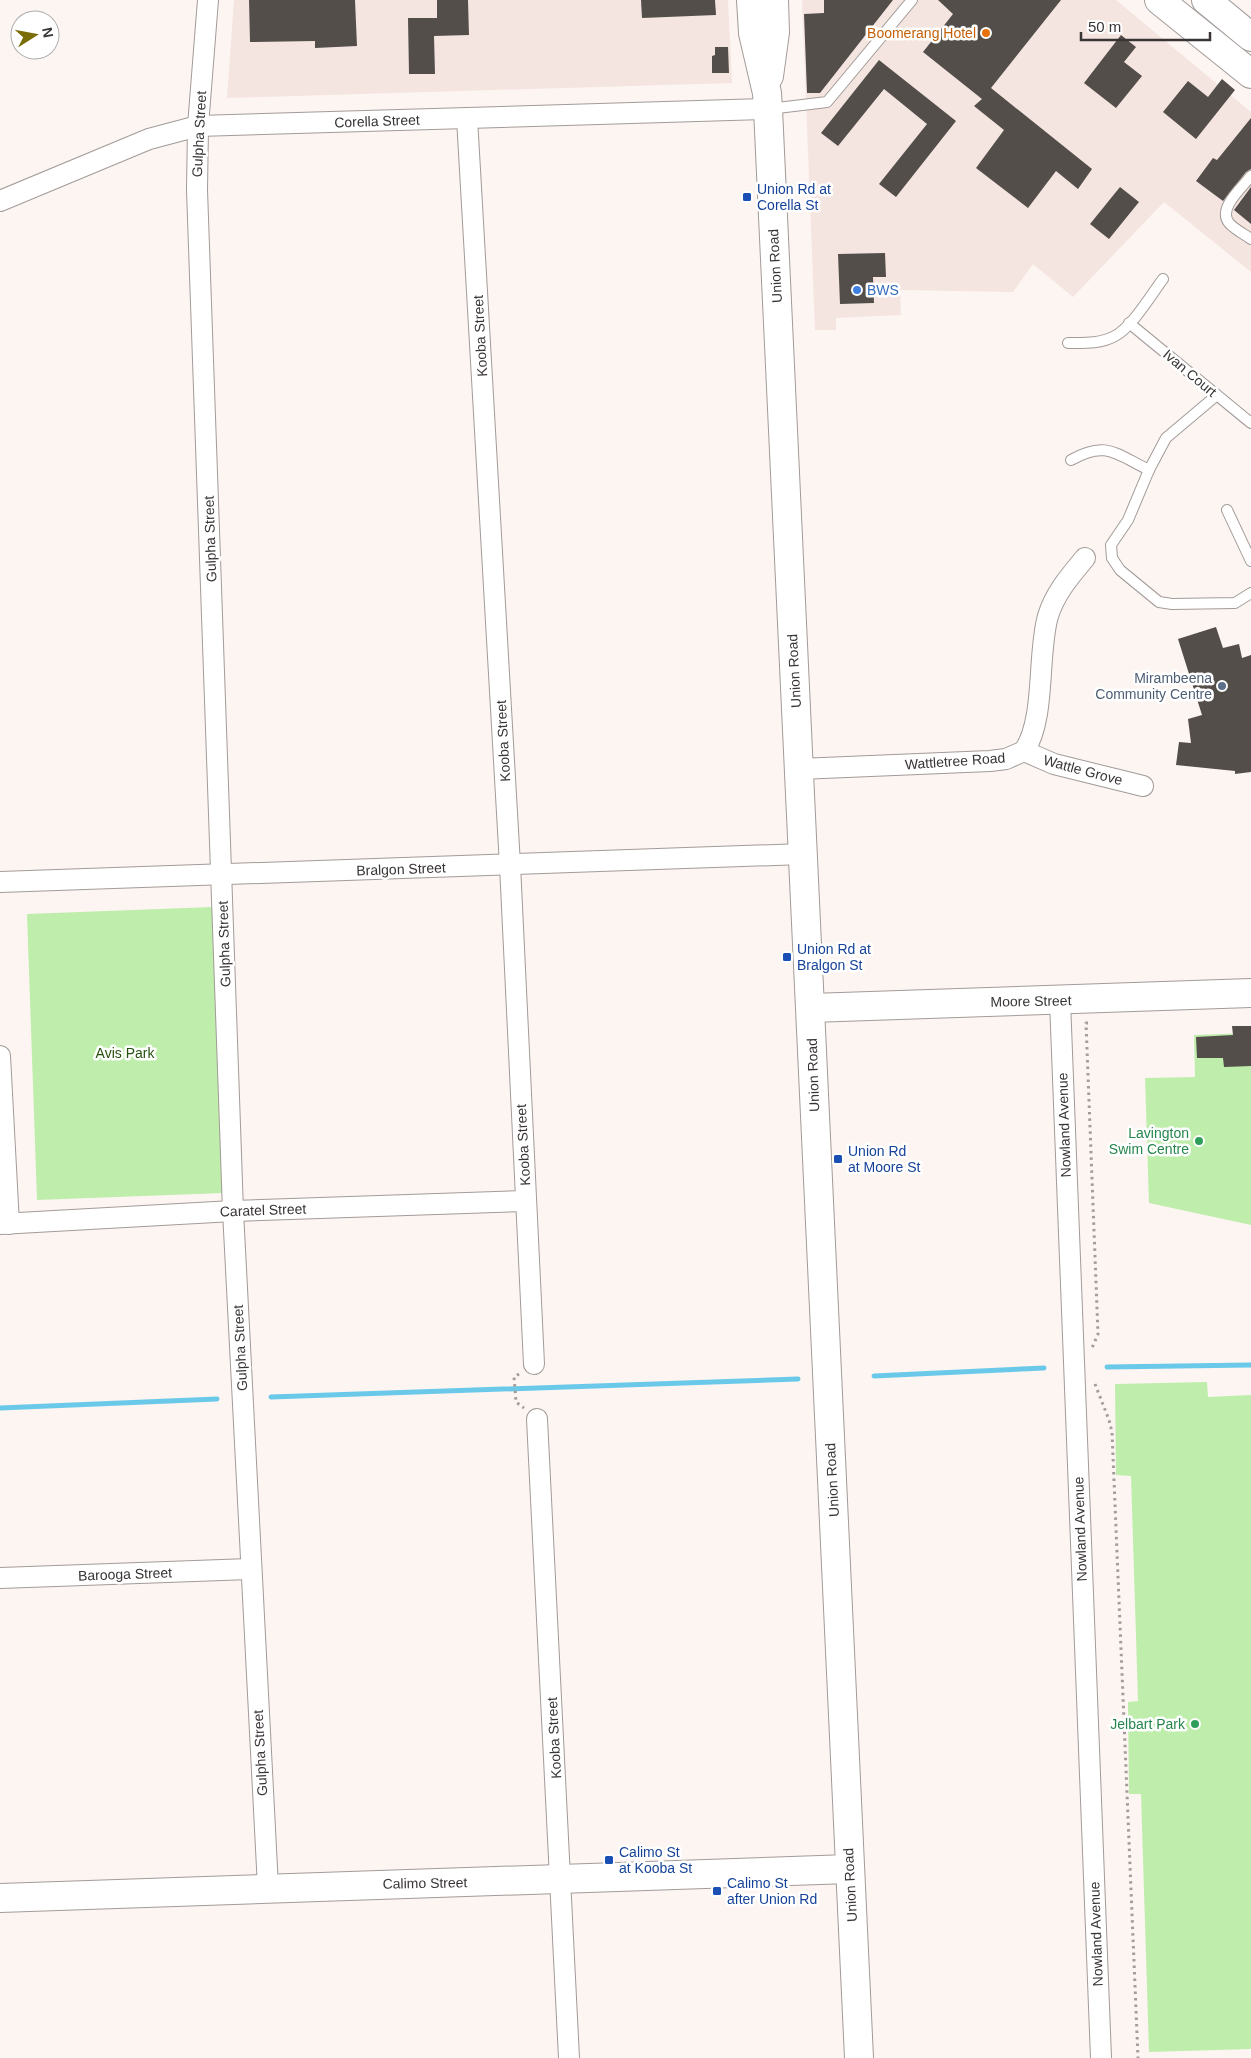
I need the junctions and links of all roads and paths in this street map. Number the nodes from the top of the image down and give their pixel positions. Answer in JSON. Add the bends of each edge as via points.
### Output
{"nodes":[{"id":1,"x":208,"y":0,"type":"edge"},
{"id":2,"x":751,"y":0,"type":"edge"},
{"id":3,"x":774,"y":0,"type":"edge"},
{"id":4,"x":912,"y":0,"type":"edge"},
{"id":5,"x":1159,"y":0,"type":"edge"},
{"id":6,"x":1206,"y":0,"type":"edge"},
{"id":7,"x":1251,"y":37,"type":"edge"},
{"id":8,"x":1251,"y":74,"type":"edge"},
{"id":9,"x":767,"y":101,"type":"junction"},
{"id":10,"x":467,"y":118,"type":"junction"},
{"id":11,"x":198,"y":126,"type":"junction"},
{"id":12,"x":1251,"y":176,"type":"edge"},
{"id":13,"x":0,"y":201,"type":"edge"},
{"id":14,"x":1251,"y":239,"type":"edge"},
{"id":15,"x":1163,"y":279,"type":"dead end"},
{"id":16,"x":1129,"y":323,"type":"junction"},
{"id":17,"x":1068,"y":342,"type":"dead end"},
{"id":18,"x":1217,"y":396,"type":"junction"},
{"id":19,"x":1251,"y":423,"type":"edge"},
{"id":20,"x":1071,"y":460,"type":"dead end"},
{"id":21,"x":1149,"y":470,"type":"junction"},
{"id":22,"x":1227,"y":510,"type":"dead end"},
{"id":23,"x":1085,"y":558,"type":"dead end"},
{"id":24,"x":1251,"y":561,"type":"edge"},
{"id":25,"x":1251,"y":593,"type":"edge"},
{"id":26,"x":1024,"y":751,"type":"junction"},
{"id":27,"x":799,"y":769,"type":"junction"},
{"id":28,"x":1143,"y":786,"type":"dead end"},
{"id":29,"x":803,"y":854,"type":"junction"},
{"id":30,"x":510,"y":865,"type":"junction"},
{"id":31,"x":222,"y":876,"type":"junction"},
{"id":32,"x":0,"y":882,"type":"edge"},
{"id":33,"x":1251,"y":993,"type":"edge"},
{"id":34,"x":1060,"y":1001,"type":"junction"},
{"id":35,"x":811,"y":1008,"type":"junction"},
{"id":36,"x":1094,"y":1022,"type":"dead end"},
{"id":37,"x":0,"y":1056,"type":"edge"},
{"id":38,"x":526,"y":1201,"type":"junction"},
{"id":39,"x":233,"y":1211,"type":"junction"},
{"id":40,"x":4,"y":1224,"type":"edge"},
{"id":41,"x":1092,"y":1350,"type":"dead end"},
{"id":42,"x":534,"y":1364,"type":"dead end"},
{"id":43,"x":1093,"y":1378,"type":"dead end"},
{"id":44,"x":515,"y":1381,"type":"dead end"},
{"id":45,"x":516,"y":1398,"type":"dead end"},
{"id":46,"x":537,"y":1419,"type":"dead end"},
{"id":47,"x":250,"y":1569,"type":"junction"},
{"id":48,"x":0,"y":1578,"type":"edge"},
{"id":49,"x":849,"y":1869,"type":"junction"},
{"id":50,"x":561,"y":1880,"type":"junction"},
{"id":51,"x":268,"y":1887,"type":"junction"},
{"id":52,"x":0,"y":1898,"type":"edge"},
{"id":53,"x":569,"y":2058,"type":"edge"},
{"id":54,"x":858,"y":2058,"type":"edge"},
{"id":55,"x":1101,"y":2058,"type":"edge"},
{"id":56,"x":1138,"y":2058,"type":"edge"}],
"edges":[{"from":1,"to":11,"type":"street","name":"Gulpha Street"},
{"from":2,"to":9,"type":"main road","name":"Union Road","via":[[753,33]]},
{"from":3,"to":9,"type":"main road","name":"Union Road","via":[[775,32]]},
{"from":4,"to":9,"type":"lane","via":[[827,102]]},
{"from":5,"to":8,"type":"main road"},
{"from":6,"to":7,"type":"main road"},
{"from":9,"to":10,"type":"street","name":"Corella Street"},
{"from":9,"to":27,"type":"main road","name":"Union Road"},
{"from":10,"to":11,"type":"street","name":"Corella Street"},
{"from":10,"to":30,"type":"street","name":"Kooba Street"},
{"from":11,"to":13,"type":"street","name":"Corella Street","via":[[149,139]]},
{"from":11,"to":31,"type":"street","name":"Gulpha Street","via":[[196,190]]},
{"from":12,"to":14,"type":"lane","via":[[1228,204],[1226,213],[1229,223]]},
{"from":15,"to":16,"type":"lane"},
{"from":16,"to":17,"type":"lane","via":[[1115,336],[1093,343]]},
{"from":16,"to":18,"type":"lane","name":"Ivan Court"},
{"from":18,"to":19,"type":"lane","name":"Ivan Court"},
{"from":18,"to":21,"type":"lane","via":[[1166,438]]},
{"from":20,"to":21,"type":"lane","via":[[1098,448]]},
{"from":21,"to":25,"type":"lane","via":[[1128,520],[1111,545],[1112,558],[1120,570],[1159,602],[1235,603]]},
{"from":22,"to":24,"type":"lane"},
{"from":23,"to":26,"type":"street","name":"Wattletree Road","via":[[1057,596],[1048,616],[1032,735]]},
{"from":26,"to":27,"type":"street","name":"Wattletree Road","via":[[1006,759],[990,761]]},
{"from":26,"to":28,"type":"street","name":"Wattle Grove","via":[[1054,764]]},
{"from":27,"to":29,"type":"main road","name":"Union Road"},
{"from":29,"to":30,"type":"street","name":"Bralgon Street"},
{"from":29,"to":35,"type":"main road","name":"Union Road"},
{"from":30,"to":31,"type":"street","name":"Bralgon Street"},
{"from":30,"to":38,"type":"street","name":"Kooba Street"},
{"from":31,"to":32,"type":"street","name":"Bralgon Street"},
{"from":31,"to":39,"type":"street","name":"Gulpha Street"},
{"from":33,"to":34,"type":"main road","name":"Moore Street"},
{"from":34,"to":35,"type":"main road","name":"Moore Street"},
{"from":34,"to":55,"type":"street","name":"Nowland Avenue"},
{"from":35,"to":49,"type":"main road","name":"Union Road"},
{"from":36,"to":41,"type":"path","via":[[1086,1023],[1098,1334]]},
{"from":37,"to":40,"type":"street"},
{"from":38,"to":39,"type":"street","name":"Caratel Street"},
{"from":38,"to":42,"type":"street","name":"Kooba Street"},
{"from":39,"to":40,"type":"street","name":"Caratel Street"},
{"from":39,"to":47,"type":"street","name":"Gulpha Street"},
{"from":43,"to":56,"type":"path","via":[[1112,1432]]},
{"from":44,"to":45,"type":"path"},
{"from":46,"to":50,"type":"street","name":"Kooba Street"},
{"from":47,"to":48,"type":"street","name":"Barooga Street"},
{"from":47,"to":51,"type":"street","name":"Gulpha Street"},
{"from":49,"to":50,"type":"main road","name":"Calimo Street"},
{"from":49,"to":54,"type":"main road","name":"Union Road"},
{"from":50,"to":51,"type":"main road","name":"Calimo Street"},
{"from":50,"to":53,"type":"street","name":"Kooba Street"},
{"from":51,"to":52,"type":"main road","name":"Calimo Street"}]}
